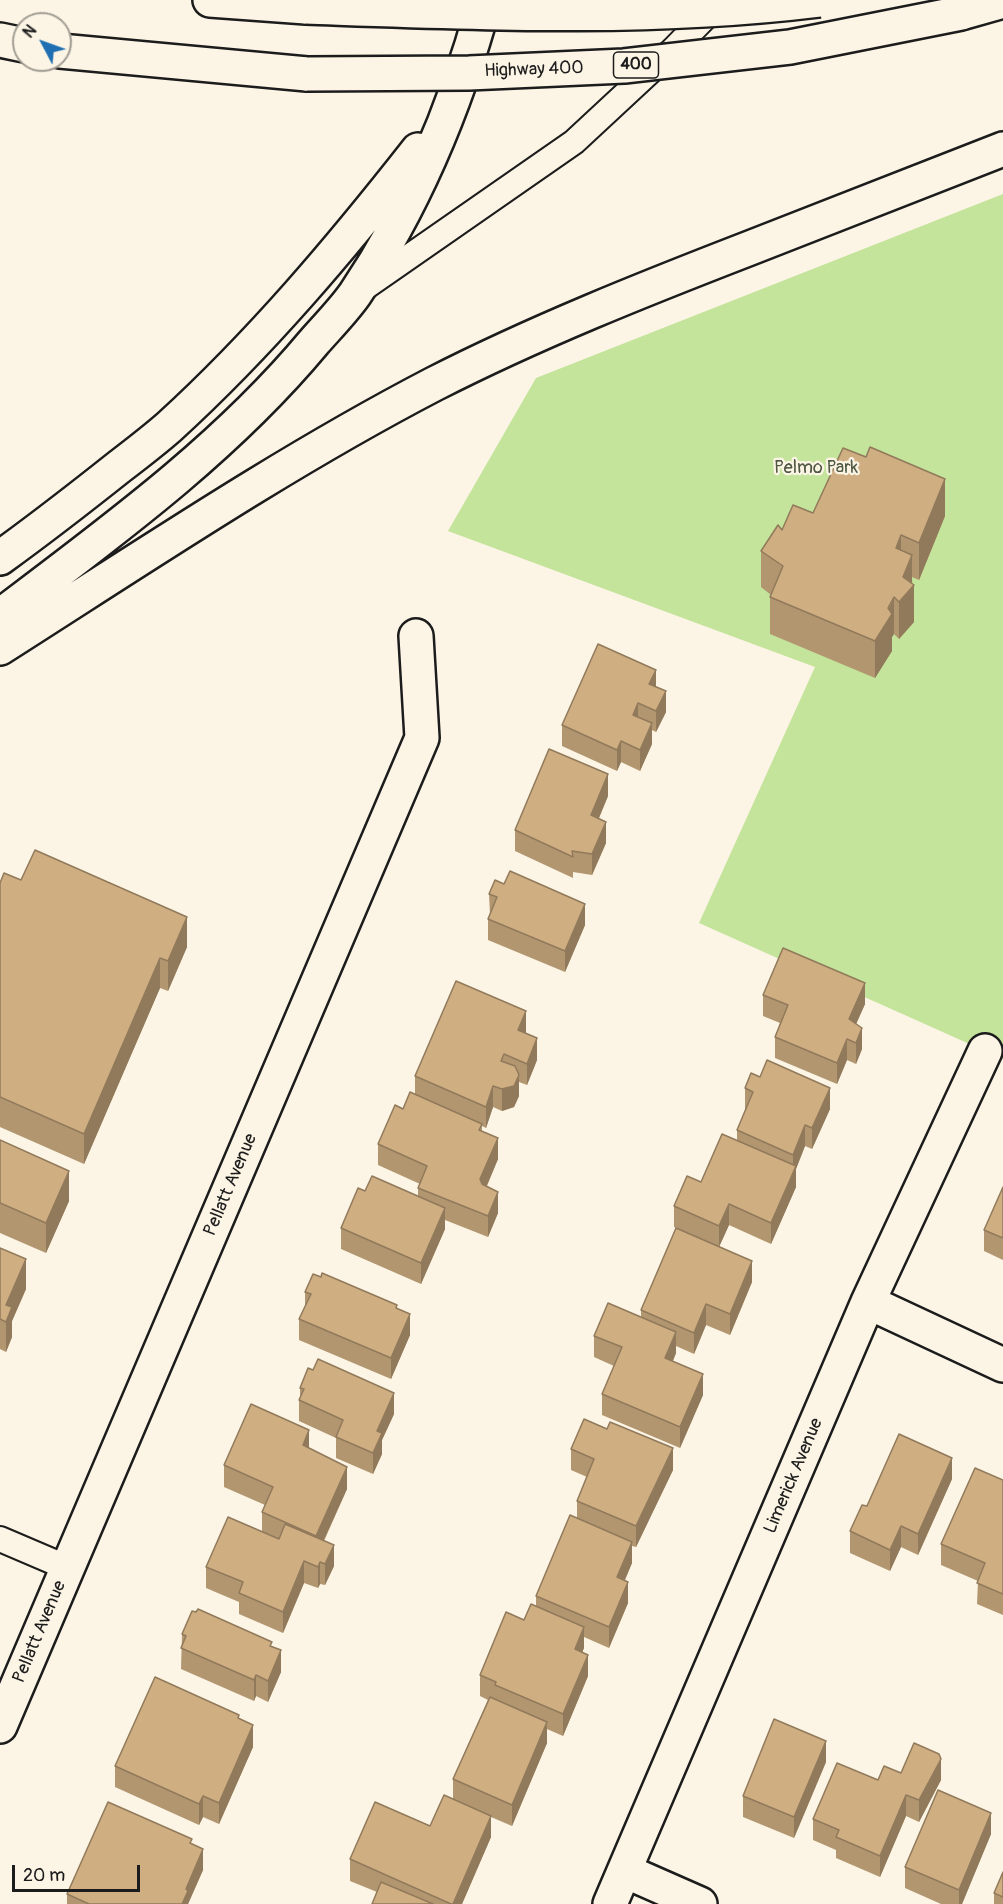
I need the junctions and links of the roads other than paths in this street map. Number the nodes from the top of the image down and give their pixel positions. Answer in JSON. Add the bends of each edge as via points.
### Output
{"nodes":[{"id":1,"x":210,"y":0,"type":"edge"},
{"id":2,"x":485,"y":0,"type":"edge"},
{"id":3,"x":721,"y":0,"type":"edge"},
{"id":4,"x":819,"y":0,"type":"edge"},
{"id":5,"x":1003,"y":1,"type":"edge"},
{"id":6,"x":72,"y":52,"type":"edge"},
{"id":7,"x":450,"y":108,"type":"junction"},
{"id":8,"x":1003,"y":149,"type":"edge"},
{"id":9,"x":354,"y":295,"type":"junction"},
{"id":10,"x":0,"y":558,"type":"edge"},
{"id":11,"x":0,"y":616,"type":"edge"},
{"id":12,"x":416,"y":636,"type":"dead end"},
{"id":13,"x":0,"y":648,"type":"edge"},
{"id":14,"x":985,"y":1051,"type":"dead end"},
{"id":15,"x":868,"y":1302,"type":"junction"},
{"id":16,"x":1003,"y":1365,"type":"edge"},
{"id":17,"x":0,"y":1539,"type":"edge"},
{"id":18,"x":68,"y":1568,"type":"junction"},
{"id":19,"x":9,"y":1680,"type":"edge"},
{"id":20,"x":0,"y":1726,"type":"edge"},
{"id":21,"x":625,"y":1871,"type":"junction"},
{"id":22,"x":610,"y":1904,"type":"edge"},
{"id":23,"x":700,"y":1904,"type":"edge"}],
"edges":[{"from":1,"to":4,"type":"main road","bridge":true,"via":[[497,14],[678,12]]},
{"from":2,"to":7,"type":"main road"},
{"from":3,"to":9,"type":"lane","via":[[574,142]]},
{"from":5,"to":6,"type":"main road","name":"Highway 400","number":"400","bridge":true,"via":[[790,47],[624,66],[469,73],[307,74]]},
{"from":7,"to":9,"type":"main road","via":[[403,214]]},
{"from":7,"to":10,"type":"main road","via":[[373,208],[292,304],[231,368],[167,429]]},
{"from":8,"to":13,"type":"main road","via":[[561,324],[437,383],[316,448]]},
{"from":9,"to":11,"type":"main road","via":[[294,367],[232,429],[142,507]]},
{"from":12,"to":18,"type":"main road","name":"Pellatt Avenue","via":[[422,738]]},
{"from":14,"to":15,"type":"main road","name":"Limerick Avenue"},
{"from":15,"to":16,"type":"main road"},
{"from":15,"to":21,"type":"main road","name":"Limerick Avenue"},
{"from":17,"to":18,"type":"lane"},
{"from":18,"to":19,"type":"main road","name":"Pellatt Avenue"},
{"from":19,"to":20,"type":"main road","name":"Pellatt Avenue"},
{"from":21,"to":22,"type":"main road","name":"Limerick Avenue"},
{"from":21,"to":23,"type":"main road"}]}
